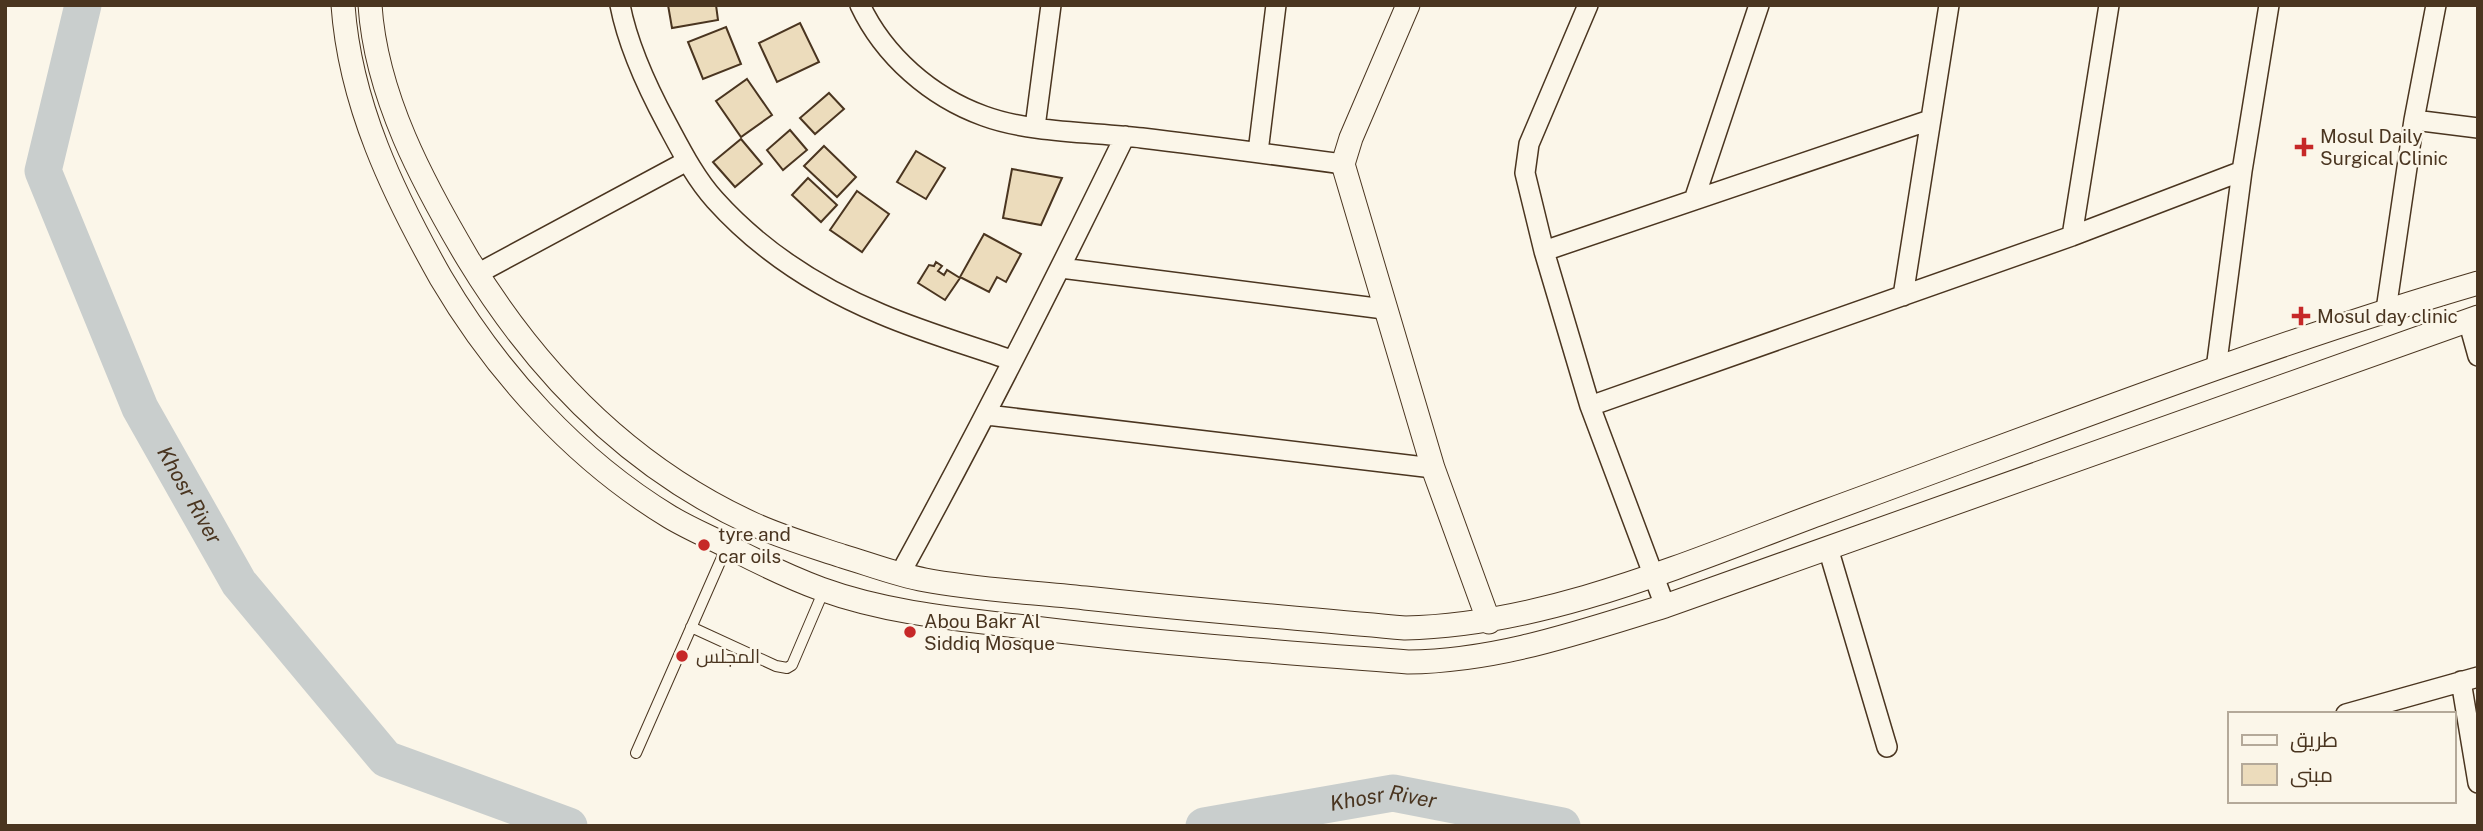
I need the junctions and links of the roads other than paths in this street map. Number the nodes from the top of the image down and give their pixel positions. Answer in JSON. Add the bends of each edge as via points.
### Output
{"nodes":[{"id":1,"x":344,"y":5,"type":"edge"},
{"id":2,"x":370,"y":5,"type":"edge"},
{"id":3,"x":620,"y":5,"type":"edge"},
{"id":4,"x":860,"y":5,"type":"edge"},
{"id":5,"x":1051,"y":5,"type":"edge"},
{"id":6,"x":1276,"y":5,"type":"edge"},
{"id":7,"x":1408,"y":5,"type":"edge"},
{"id":8,"x":1588,"y":5,"type":"edge"},
{"id":9,"x":1949,"y":5,"type":"edge"},
{"id":10,"x":2109,"y":5,"type":"edge"},
{"id":11,"x":2269,"y":5,"type":"edge"},
{"id":12,"x":2435,"y":5,"type":"edge"},
{"id":13,"x":1761,"y":6,"type":"edge"},
{"id":14,"x":1930,"y":120,"type":"junction"},
{"id":15,"x":2414,"y":120,"type":"junction"},
{"id":16,"x":1035,"y":127,"type":"junction"},
{"id":17,"x":2478,"y":128,"type":"edge"},
{"id":18,"x":1125,"y":136,"type":"junction"},
{"id":19,"x":1258,"y":152,"type":"junction"},
{"id":20,"x":687,"y":161,"type":"junction"},
{"id":21,"x":1343,"y":164,"type":"junction"},
{"id":22,"x":2242,"y":171,"type":"junction"},
{"id":23,"x":1694,"y":200,"type":"junction"},
{"id":24,"x":2071,"y":236,"type":"junction"},
{"id":25,"x":1544,"y":251,"type":"junction"},
{"id":26,"x":1061,"y":268,"type":"junction"},
{"id":27,"x":477,"y":274,"type":"junction"},
{"id":28,"x":2478,"y":283,"type":"edge"},
{"id":29,"x":1903,"y":296,"type":"junction"},
{"id":30,"x":1384,"y":310,"type":"junction"},
{"id":31,"x":2386,"y":310,"type":"junction"},
{"id":32,"x":2473,"y":318,"type":"edge"},
{"id":33,"x":2478,"y":356,"type":"edge"},
{"id":34,"x":1012,"y":360,"type":"junction"},
{"id":35,"x":2216,"y":369,"type":"junction"},
{"id":36,"x":1590,"y":406,"type":"junction"},
{"id":37,"x":987,"y":415,"type":"junction"},
{"id":38,"x":1433,"y":468,"type":"junction"},
{"id":39,"x":727,"y":546,"type":"junction"},
{"id":40,"x":1828,"y":548,"type":"junction"},
{"id":41,"x":900,"y":574,"type":"junction"},
{"id":42,"x":1652,"y":575,"type":"junction"},
{"id":43,"x":824,"y":590,"type":"junction"},
{"id":44,"x":1133,"y":603,"type":"junction"},
{"id":45,"x":1664,"y":606,"type":"junction"},
{"id":46,"x":1489,"y":622,"type":"junction"},
{"id":47,"x":691,"y":627,"type":"junction"},
{"id":48,"x":1130,"y":640,"type":"junction"},
{"id":49,"x":2470,"y":679,"type":"edge"},
{"id":50,"x":2353,"y":712,"type":"edge"},
{"id":51,"x":1887,"y":747,"type":"dead end"},
{"id":52,"x":636,"y":753,"type":"dead end"},
{"id":53,"x":2478,"y":783,"type":"edge"}],
"edges":[{"from":1,"to":39,"type":"street","via":[[345,33],[372,139],[392,188],[481,339],[515,383],[590,458],[671,517]]},
{"from":2,"to":27,"type":"street","via":[[398,120],[421,175]]},
{"from":3,"to":20,"type":"street","via":[[652,97]]},
{"from":4,"to":16,"type":"street","via":[[868,23],[899,62],[939,94],[985,116]]},
{"from":5,"to":16,"type":"street"},
{"from":6,"to":19,"type":"street"},
{"from":7,"to":21,"type":"street"},
{"from":8,"to":25,"type":"street","via":[[1529,144],[1525,173]]},
{"from":9,"to":14,"type":"street"},
{"from":10,"to":24,"type":"street"},
{"from":11,"to":22,"type":"street"},
{"from":12,"to":15,"type":"street"},
{"from":13,"to":23,"type":"street"},
{"from":14,"to":23,"type":"street"},
{"from":14,"to":29,"type":"street"},
{"from":15,"to":17,"type":"street"},
{"from":15,"to":31,"type":"street"},
{"from":16,"to":18,"type":"street"},
{"from":18,"to":19,"type":"street"},
{"from":18,"to":26,"type":"street"},
{"from":19,"to":21,"type":"street"},
{"from":20,"to":27,"type":"street"},
{"from":20,"to":34,"type":"street","via":[[714,200],[759,242],[809,278],[880,314]]},
{"from":21,"to":30,"type":"street"},
{"from":22,"to":24,"type":"street"},
{"from":22,"to":35,"type":"street"},
{"from":23,"to":25,"type":"street"},
{"from":24,"to":29,"type":"street"},
{"from":25,"to":36,"type":"street"},
{"from":26,"to":30,"type":"street"},
{"from":26,"to":34,"type":"street"},
{"from":27,"to":41,"type":"street","via":[[566,391],[648,463],[754,525]]},
{"from":28,"to":31,"type":"street"},
{"from":29,"to":36,"type":"street"},
{"from":30,"to":38,"type":"street"},
{"from":31,"to":35,"type":"street"},
{"from":32,"to":33,"type":"street"},
{"from":32,"to":40,"type":"street"},
{"from":34,"to":37,"type":"street"},
{"from":35,"to":42,"type":"street"},
{"from":36,"to":42,"type":"street"},
{"from":37,"to":38,"type":"street"},
{"from":37,"to":41,"type":"street"},
{"from":38,"to":46,"type":"street"},
{"from":39,"to":43,"type":"street"},
{"from":39,"to":47,"type":"lane"},
{"from":40,"to":45,"type":"street"},
{"from":40,"to":51,"type":"street"},
{"from":41,"to":44,"type":"street","via":[[926,581]]},
{"from":42,"to":45,"type":"street"},
{"from":42,"to":46,"type":"street"},
{"from":43,"to":47,"type":"lane","via":[[787,668]]},
{"from":43,"to":48,"type":"street","via":[[915,614]]},
{"from":44,"to":46,"type":"street","via":[[1405,628]]},
{"from":44,"to":48,"type":"street"},
{"from":45,"to":48,"type":"street","via":[[1534,646],[1447,662]]},
{"from":47,"to":52,"type":"lane"},
{"from":49,"to":50,"type":"street"},
{"from":49,"to":53,"type":"street"}]}
